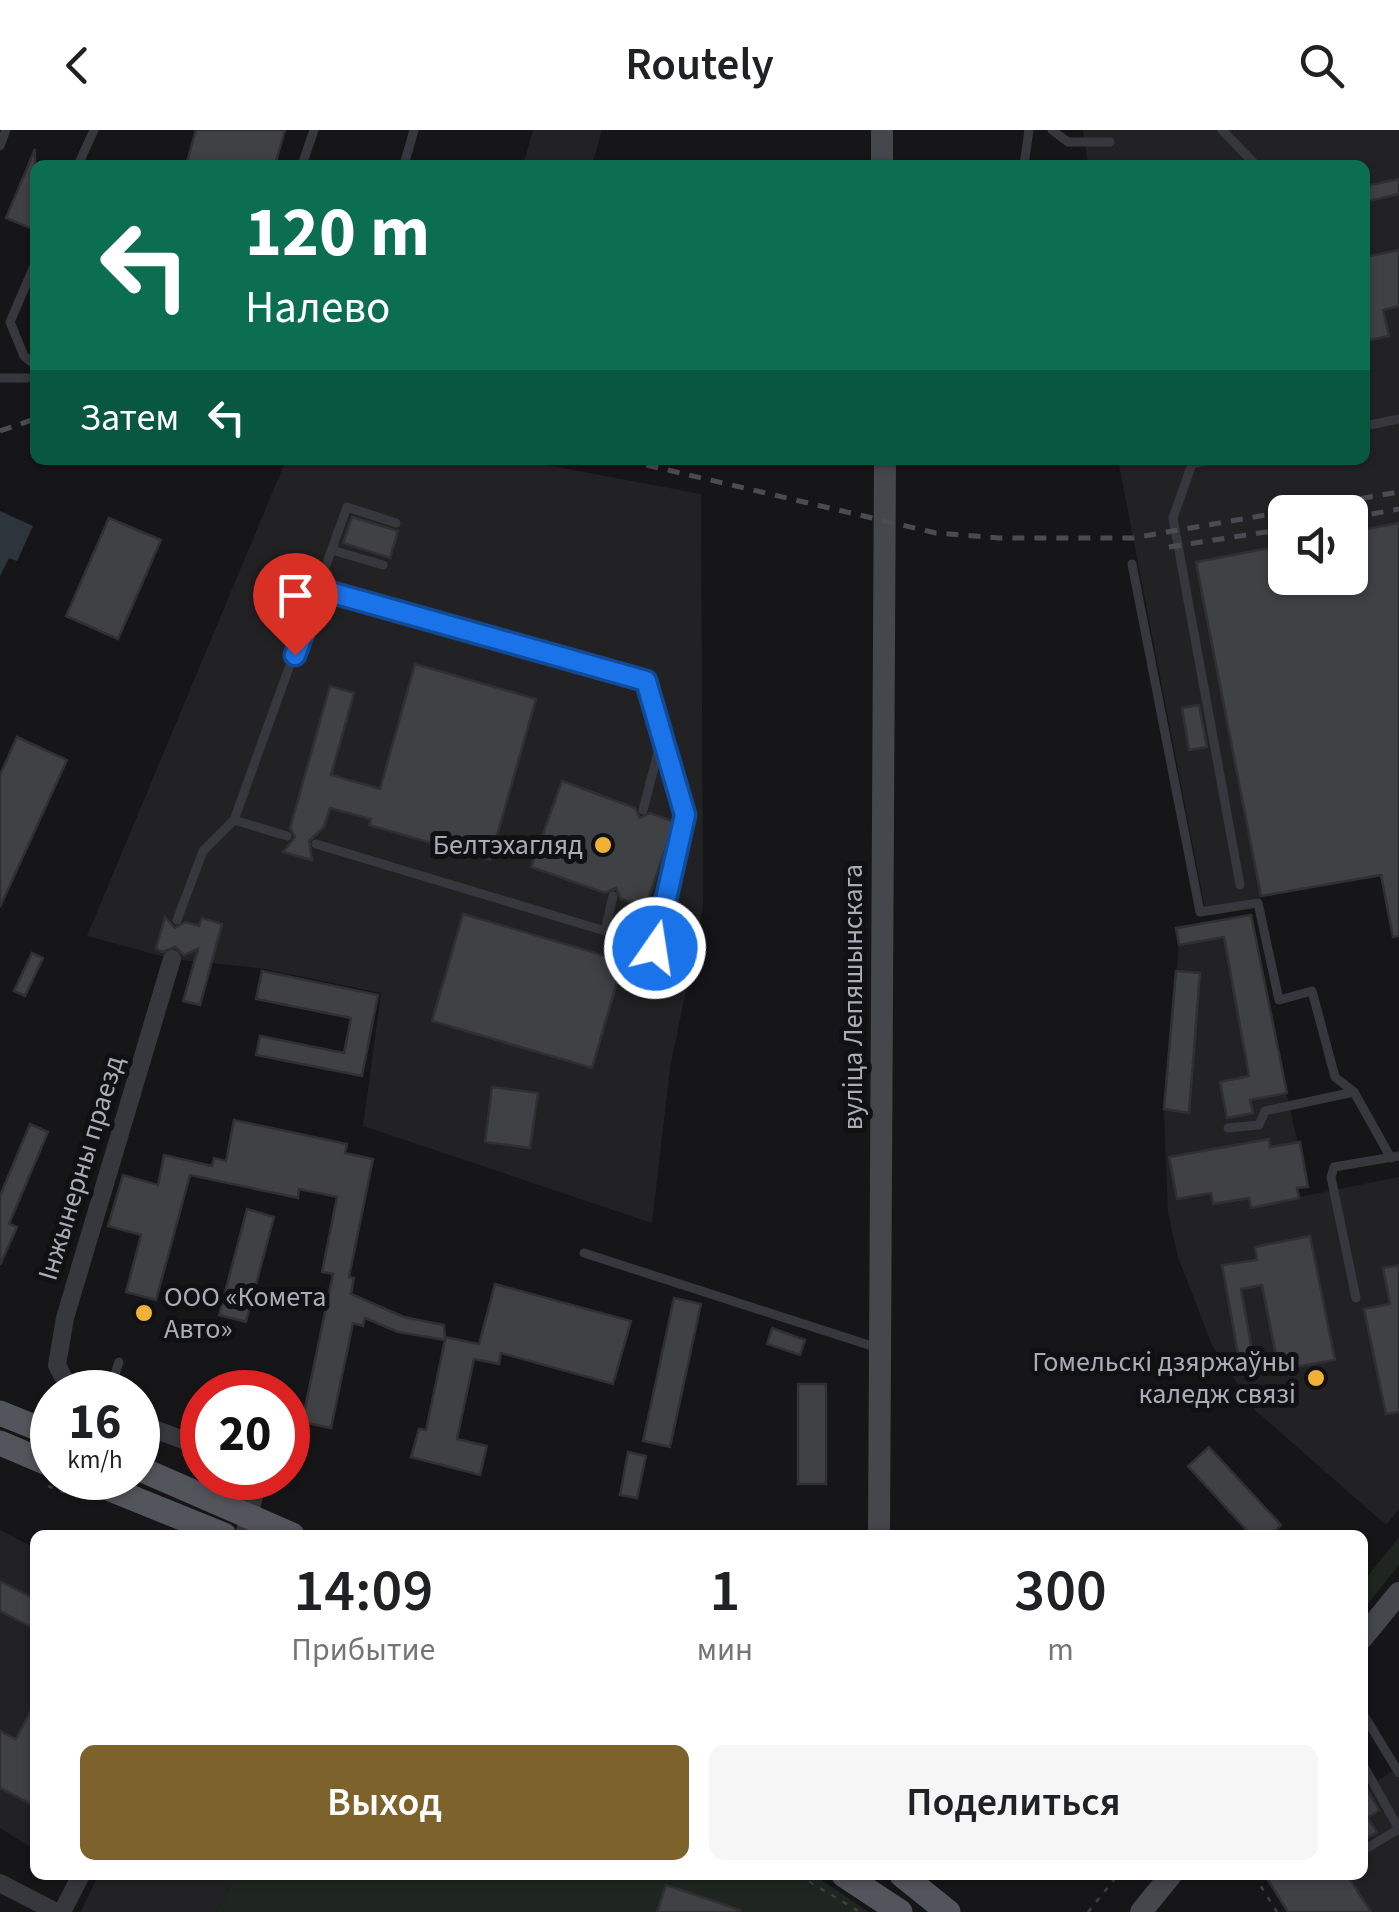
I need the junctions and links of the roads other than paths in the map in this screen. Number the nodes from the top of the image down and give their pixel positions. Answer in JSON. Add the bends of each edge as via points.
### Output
{"nodes":[{"id":1,"x":6,"y":130,"type":"edge"},
{"id":2,"x":94,"y":130,"type":"edge"},
{"id":3,"x":314,"y":130,"type":"edge"},
{"id":4,"x":414,"y":130,"type":"edge"},
{"id":5,"x":882,"y":130,"type":"edge"},
{"id":6,"x":1029,"y":130,"type":"edge"},
{"id":7,"x":1052,"y":130,"type":"edge"},
{"id":8,"x":1222,"y":130,"type":"edge"},
{"id":9,"x":1110,"y":142,"type":"dead end"},
{"id":10,"x":0,"y":146,"type":"edge"},
{"id":11,"x":80,"y":160,"type":"edge"},
{"id":12,"x":304,"y":160,"type":"edge"},
{"id":13,"x":405,"y":160,"type":"edge"},
{"id":14,"x":882,"y":160,"type":"edge"},
{"id":15,"x":1025,"y":160,"type":"edge"},
{"id":16,"x":1251,"y":160,"type":"edge"},
{"id":17,"x":30,"y":276,"type":"edge"},
{"id":18,"x":30,"y":361,"type":"edge"},
{"id":19,"x":0,"y":378,"type":"edge"},
{"id":20,"x":30,"y":378,"type":"edge"},
{"id":21,"x":1399,"y":419,"type":"edge"},
{"id":22,"x":1370,"y":425,"type":"edge"},
{"id":23,"x":885,"y":465,"type":"edge"},
{"id":24,"x":1192,"y":465,"type":"edge"},
{"id":25,"x":396,"y":523,"type":"dead end"},
{"id":26,"x":332,"y":550,"type":"junction"},
{"id":27,"x":1132,"y":564,"type":"dead end"},
{"id":28,"x":383,"y":565,"type":"dead end"},
{"id":29,"x":319,"y":589,"type":"junction"},
{"id":30,"x":662,"y":737,"type":"junction"},
{"id":31,"x":642,"y":810,"type":"dead end"},
{"id":32,"x":234,"y":820,"type":"junction"},
{"id":33,"x":288,"y":836,"type":"dead end"},
{"id":34,"x":316,"y":844,"type":"dead end"},
{"id":35,"x":1240,"y":885,"type":"dead end"},
{"id":36,"x":613,"y":896,"type":"dead end"},
{"id":37,"x":177,"y":920,"type":"dead end"},
{"id":38,"x":604,"y":930,"type":"junction"},
{"id":39,"x":172,"y":960,"type":"dead end"},
{"id":40,"x":1354,"y":1092,"type":"junction"},
{"id":41,"x":1228,"y":1128,"type":"dead end"},
{"id":42,"x":1395,"y":1157,"type":"edge"},
{"id":43,"x":584,"y":1252,"type":"dead end"},
{"id":44,"x":1356,"y":1298,"type":"dead end"},
{"id":45,"x":880,"y":1349,"type":"junction"},
{"id":46,"x":119,"y":1362,"type":"dead end"},
{"id":47,"x":61,"y":1370,"type":"edge"},
{"id":48,"x":116,"y":1370,"type":"edge"},
{"id":49,"x":0,"y":1413,"type":"edge"},
{"id":50,"x":30,"y":1425,"type":"edge"},
{"id":51,"x":0,"y":1443,"type":"edge"},
{"id":52,"x":30,"y":1456,"type":"edge"},
{"id":53,"x":160,"y":1479,"type":"edge"},
{"id":54,"x":138,"y":1500,"type":"edge"},
{"id":55,"x":254,"y":1500,"type":"edge"},
{"id":56,"x":248,"y":1525,"type":"edge"},
{"id":57,"x":212,"y":1530,"type":"edge"},
{"id":58,"x":879,"y":1530,"type":"edge"},
{"id":59,"x":1399,"y":1593,"type":"edge"},
{"id":60,"x":1368,"y":1631,"type":"edge"},
{"id":61,"x":1368,"y":1720,"type":"edge"},
{"id":62,"x":1396,"y":1756,"type":"edge"},
{"id":63,"x":1399,"y":1773,"type":"edge"},
{"id":64,"x":1368,"y":1774,"type":"edge"},
{"id":65,"x":1368,"y":1847,"type":"edge"},
{"id":66,"x":77,"y":1880,"type":"edge"},
{"id":67,"x":850,"y":1880,"type":"edge"},
{"id":68,"x":908,"y":1880,"type":"edge"},
{"id":69,"x":1167,"y":1880,"type":"edge"},
{"id":70,"x":0,"y":1884,"type":"edge"},
{"id":71,"x":873,"y":1898,"type":"edge"},
{"id":72,"x":59,"y":1912,"type":"edge"},
{"id":73,"x":900,"y":1912,"type":"edge"},
{"id":74,"x":948,"y":1912,"type":"edge"},
{"id":75,"x":1141,"y":1912,"type":"edge"}],
"edges":[{"from":1,"to":10,"type":"lane"},
{"from":2,"to":11,"type":"lane"},
{"from":3,"to":12,"type":"lane"},
{"from":4,"to":13,"type":"lane"},
{"from":5,"to":14,"type":"main road"},
{"from":6,"to":15,"type":"lane"},
{"from":7,"to":9,"type":"lane","via":[[1068,142]]},
{"from":8,"to":16,"type":"lane"},
{"from":17,"to":18,"type":"lane","via":[[10,322]]},
{"from":19,"to":20,"type":"lane"},
{"from":21,"to":22,"type":"lane"},
{"from":23,"to":45,"type":"main road","name":"вуліца Лепяшынскага"},
{"from":24,"to":35,"type":"lane","via":[[1173,518]]},
{"from":25,"to":26,"type":"lane","via":[[347,506]]},
{"from":26,"to":28,"type":"lane"},
{"from":26,"to":29,"type":"lane"},
{"from":27,"to":40,"type":"lane","via":[[1200,912],[1258,903],[1279,1000],[1312,990],[1335,1077]]},
{"from":29,"to":30,"type":"lane","via":[[646,681]]},
{"from":29,"to":32,"type":"lane"},
{"from":30,"to":31,"type":"lane"},
{"from":30,"to":38,"type":"lane","via":[[685,815],[655,948]]},
{"from":32,"to":33,"type":"lane"},
{"from":32,"to":37,"type":"lane","via":[[203,851]]},
{"from":34,"to":38,"type":"lane"},
{"from":36,"to":38,"type":"lane"},
{"from":39,"to":47,"type":"street","name":"Інжынерны праезд","via":[[64,1318]]},
{"from":40,"to":41,"type":"lane","via":[[1277,1108],[1265,1112],[1258,1125]]},
{"from":40,"to":42,"type":"lane"},
{"from":42,"to":44,"type":"lane","via":[[1334,1167],[1331,1177]]},
{"from":43,"to":45,"type":"lane"},
{"from":45,"to":58,"type":"main road","name":"вуліца Лепяшынскага"},
{"from":46,"to":48,"type":"lane"},
{"from":49,"to":50,"type":"main road"},
{"from":51,"to":52,"type":"main road"},
{"from":53,"to":56,"type":"main road"},
{"from":54,"to":57,"type":"main road"},
{"from":55,"to":56,"type":"street"},
{"from":59,"to":60,"type":"main road"},
{"from":61,"to":62,"type":"lane"},
{"from":62,"to":63,"type":"lane"},
{"from":64,"to":65,"type":"lane","via":[[1398,1829]]},
{"from":66,"to":72,"type":"street"},
{"from":67,"to":71,"type":"main road"},
{"from":68,"to":74,"type":"main road"},
{"from":69,"to":75,"type":"main road"},
{"from":70,"to":72,"type":"street"},
{"from":71,"to":73,"type":"main road"}]}
